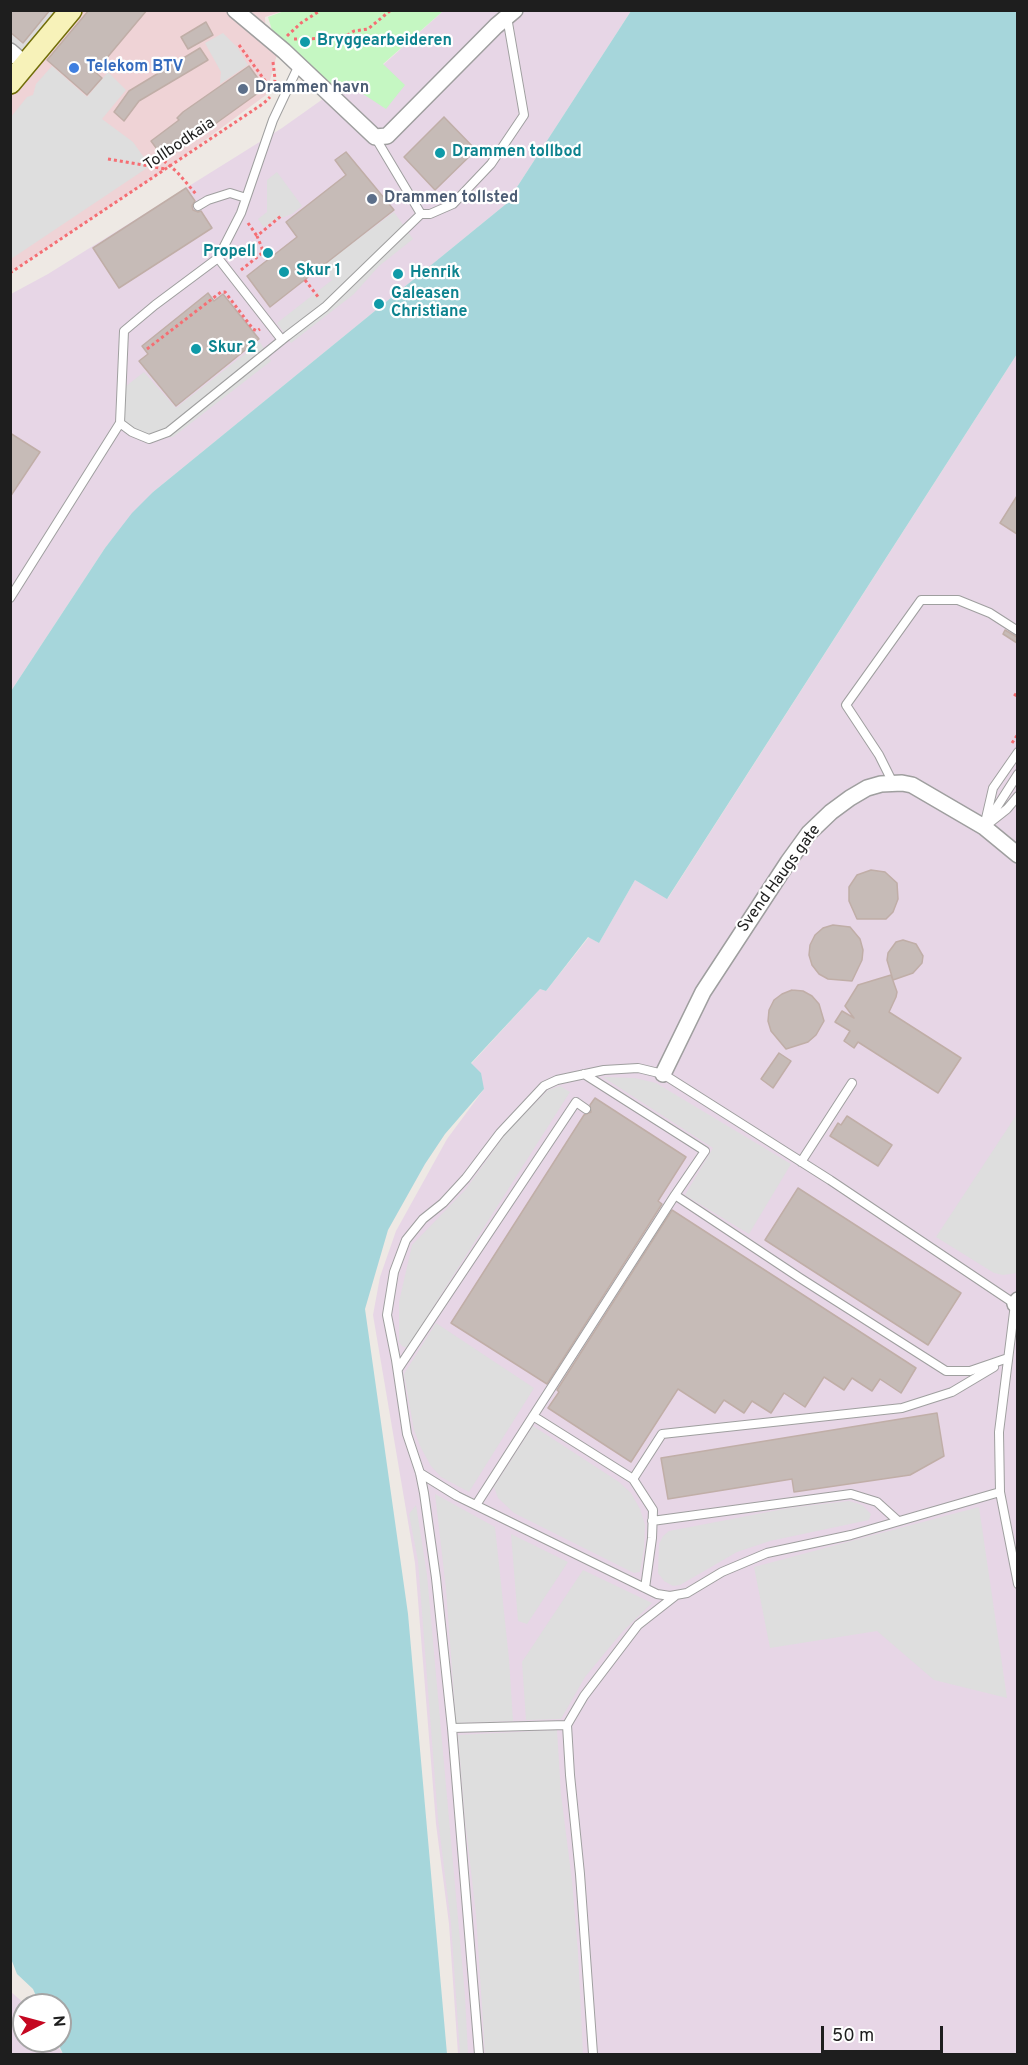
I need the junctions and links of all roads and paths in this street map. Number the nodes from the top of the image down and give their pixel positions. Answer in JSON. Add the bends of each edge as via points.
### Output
{"nodes":[{"id":1,"x":71,"y":10,"type":"edge"},
{"id":2,"x":234,"y":10,"type":"edge"},
{"id":3,"x":321,"y":10,"type":"edge"},
{"id":4,"x":391,"y":10,"type":"edge"},
{"id":5,"x":508,"y":13,"type":"edge"},
{"id":6,"x":239,"y":45,"type":"dead end"},
{"id":7,"x":279,"y":47,"type":"junction"},
{"id":8,"x":18,"y":58,"type":"edge"},
{"id":9,"x":299,"y":65,"type":"junction"},
{"id":10,"x":10,"y":83,"type":"edge"},
{"id":11,"x":274,"y":93,"type":"junction"},
{"id":12,"x":375,"y":137,"type":"junction"},
{"id":13,"x":108,"y":159,"type":"dead end"},
{"id":14,"x":164,"y":161,"type":"dead end"},
{"id":15,"x":168,"y":168,"type":"junction"},
{"id":16,"x":246,"y":198,"type":"junction"},
{"id":17,"x":208,"y":200,"type":"junction"},
{"id":18,"x":198,"y":206,"type":"dead end"},
{"id":19,"x":421,"y":214,"type":"junction"},
{"id":20,"x":280,"y":216,"type":"dead end"},
{"id":21,"x":218,"y":258,"type":"junction"},
{"id":22,"x":10,"y":273,"type":"edge"},
{"id":23,"x":232,"y":277,"type":"junction"},
{"id":24,"x":305,"y":280,"type":"dead end"},
{"id":25,"x":325,"y":307,"type":"junction"},
{"id":26,"x":268,"y":322,"type":"junction"},
{"id":27,"x":282,"y":340,"type":"junction"},
{"id":28,"x":147,"y":349,"type":"dead end"},
{"id":29,"x":120,"y":423,"type":"junction"},
{"id":30,"x":10,"y":598,"type":"edge"},
{"id":31,"x":1017,"y":631,"type":"edge"},
{"id":32,"x":1017,"y":752,"type":"edge"},
{"id":33,"x":1017,"y":774,"type":"edge"},
{"id":34,"x":893,"y":783,"type":"junction"},
{"id":35,"x":1017,"y":796,"type":"edge"},
{"id":36,"x":984,"y":827,"type":"junction"},
{"id":37,"x":1017,"y":855,"type":"edge"},
{"id":38,"x":584,"y":1074,"type":"junction"},
{"id":39,"x":663,"y":1074,"type":"junction"},
{"id":40,"x":852,"y":1083,"type":"dead end"},
{"id":41,"x":586,"y":1109,"type":"dead end"},
{"id":42,"x":801,"y":1162,"type":"junction"},
{"id":43,"x":675,"y":1195,"type":"junction"},
{"id":44,"x":1016,"y":1302,"type":"edge"},
{"id":45,"x":1008,"y":1358,"type":"junction"},
{"id":46,"x":398,"y":1369,"type":"junction"},
{"id":47,"x":533,"y":1416,"type":"junction"},
{"id":48,"x":420,"y":1473,"type":"junction"},
{"id":49,"x":633,"y":1479,"type":"junction"},
{"id":50,"x":1000,"y":1492,"type":"junction"},
{"id":51,"x":476,"y":1505,"type":"junction"},
{"id":52,"x":652,"y":1521,"type":"junction"},
{"id":53,"x":898,"y":1521,"type":"junction"},
{"id":54,"x":1017,"y":1584,"type":"edge"},
{"id":55,"x":645,"y":1588,"type":"junction"},
{"id":56,"x":675,"y":1596,"type":"junction"},
{"id":57,"x":567,"y":1725,"type":"junction"},
{"id":58,"x":452,"y":1728,"type":"junction"},
{"id":59,"x":479,"y":2055,"type":"edge"},
{"id":60,"x":593,"y":2055,"type":"edge"}],
"edges":[{"from":1,"to":8,"type":"main road"},
{"from":2,"to":7,"type":"street"},
{"from":3,"to":7,"type":"path","via":[[301,23]]},
{"from":4,"to":7,"type":"path","via":[[368,29],[343,38],[294,39]]},
{"from":5,"to":12,"type":"street","via":[[387,136]]},
{"from":5,"to":19,"type":"lane","via":[[524,116],[490,165],[453,204]]},
{"from":6,"to":11,"type":"path"},
{"from":7,"to":9,"type":"street"},
{"from":7,"to":11,"type":"path","via":[[272,59]]},
{"from":8,"to":10,"type":"main road"},
{"from":9,"to":12,"type":"street"},
{"from":9,"to":16,"type":"lane","via":[[273,120]]},
{"from":11,"to":15,"type":"path","name":"Tollbodkaia"},
{"from":12,"to":19,"type":"lane"},
{"from":13,"to":15,"type":"path"},
{"from":14,"to":15,"type":"path"},
{"from":15,"to":17,"type":"path","via":[[194,193]]},
{"from":15,"to":22,"type":"path","name":"Tollbodkaia"},
{"from":16,"to":17,"type":"lane","via":[[230,193]]},
{"from":16,"to":21,"type":"lane"},
{"from":17,"to":18,"type":"lane"},
{"from":19,"to":25,"type":"lane"},
{"from":20,"to":23,"type":"path","via":[[257,236],[261,254]]},
{"from":21,"to":23,"type":"lane"},
{"from":21,"to":29,"type":"lane","via":[[124,332]]},
{"from":23,"to":26,"type":"lane"},
{"from":24,"to":25,"type":"path"},
{"from":25,"to":27,"type":"lane"},
{"from":26,"to":27,"type":"lane"},
{"from":26,"to":28,"type":"path","via":[[257,331],[253,329],[225,292],[221,292]]},
{"from":27,"to":29,"type":"lane","via":[[168,432],[149,439]]},
{"from":29,"to":30,"type":"lane"},
{"from":31,"to":34,"type":"lane","via":[[990,613],[958,600],[921,600],[846,705]]},
{"from":32,"to":36,"type":"lane","via":[[993,788]]},
{"from":33,"to":36,"type":"lane"},
{"from":34,"to":36,"type":"street","name":"Svend Haugs gate","via":[[912,785]]},
{"from":34,"to":39,"type":"street","name":"Svend Haugs gate","via":[[867,788],[850,798],[808,833],[703,992]]},
{"from":35,"to":36,"type":"lane"},
{"from":36,"to":37,"type":"street","name":"Svend Haugs gate"},
{"from":38,"to":39,"type":"lane","via":[[638,1068]]},
{"from":38,"to":43,"type":"lane","via":[[705,1151]]},
{"from":38,"to":46,"type":"lane","via":[[544,1086],[500,1133],[466,1178],[406,1240],[394,1272],[387,1316]]},
{"from":39,"to":42,"type":"lane"},
{"from":40,"to":42,"type":"lane"},
{"from":41,"to":46,"type":"lane","via":[[576,1102]]},
{"from":42,"to":44,"type":"lane"},
{"from":43,"to":45,"type":"lane","via":[[945,1371],[970,1371]]},
{"from":43,"to":47,"type":"lane"},
{"from":44,"to":45,"type":"lane"},
{"from":45,"to":49,"type":"lane","via":[[952,1392],[902,1408],[662,1434]]},
{"from":45,"to":50,"type":"lane","via":[[999,1432]]},
{"from":46,"to":48,"type":"lane","via":[[407,1434]]},
{"from":47,"to":49,"type":"lane"},
{"from":47,"to":51,"type":"lane"},
{"from":48,"to":51,"type":"lane"},
{"from":48,"to":58,"type":"lane"},
{"from":49,"to":52,"type":"lane","via":[[652,1510]]},
{"from":50,"to":53,"type":"lane"},
{"from":50,"to":54,"type":"lane"},
{"from":51,"to":55,"type":"lane"},
{"from":52,"to":53,"type":"lane","via":[[851,1494],[877,1502]]},
{"from":52,"to":55,"type":"lane"},
{"from":53,"to":56,"type":"lane","via":[[767,1553]]},
{"from":55,"to":56,"type":"lane"},
{"from":56,"to":57,"type":"lane","via":[[638,1625]]},
{"from":57,"to":58,"type":"lane"},
{"from":57,"to":60,"type":"lane"},
{"from":58,"to":59,"type":"lane"}]}
